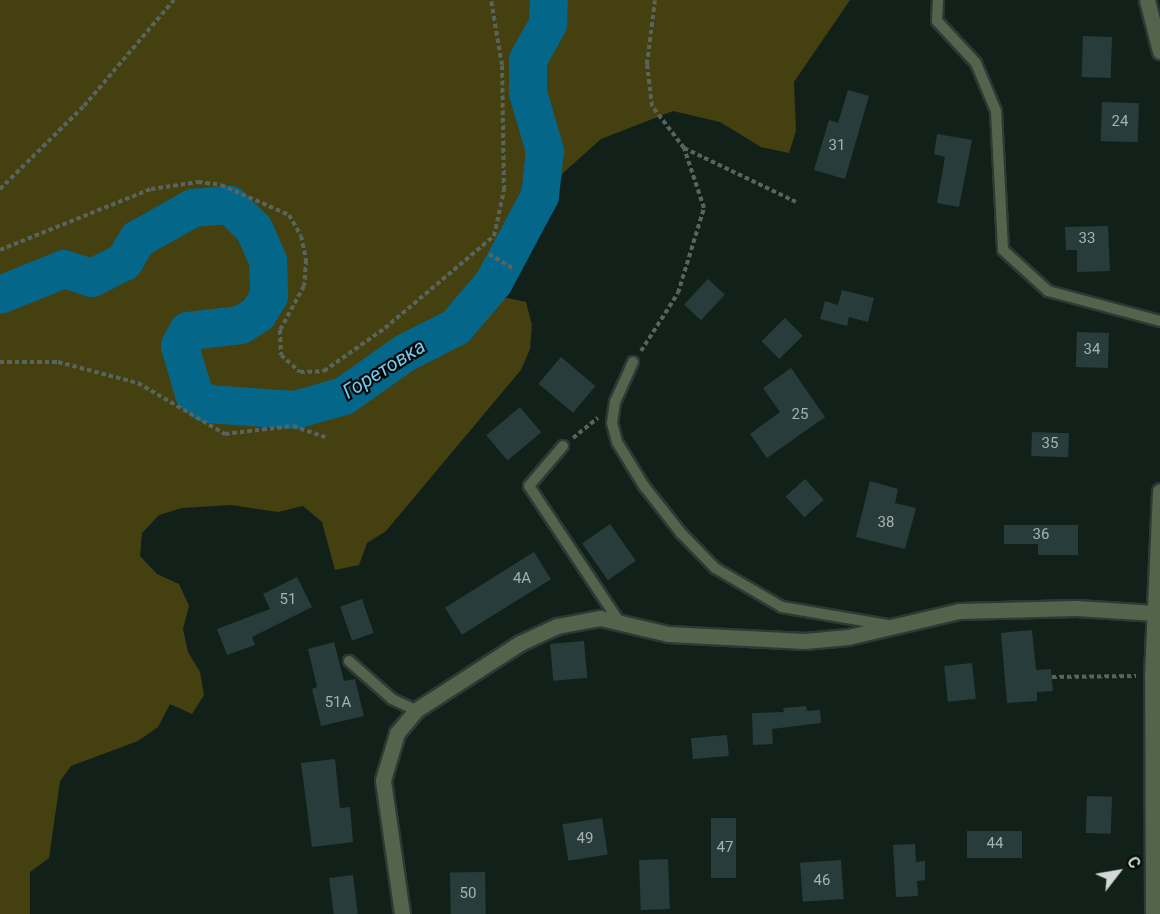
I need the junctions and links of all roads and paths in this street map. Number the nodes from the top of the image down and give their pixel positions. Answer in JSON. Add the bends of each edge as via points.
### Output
{"nodes":[{"id":1,"x":174,"y":0,"type":"edge"},
{"id":2,"x":491,"y":0,"type":"edge"},
{"id":3,"x":655,"y":0,"type":"edge"},
{"id":4,"x":938,"y":0,"type":"edge"},
{"id":5,"x":1147,"y":0,"type":"edge"},
{"id":6,"x":1160,"y":51,"type":"edge"},
{"id":7,"x":684,"y":148,"type":"junction"},
{"id":8,"x":0,"y":189,"type":"edge"},
{"id":9,"x":796,"y":202,"type":"dead end"},
{"id":10,"x":0,"y":250,"type":"edge"},
{"id":11,"x":489,"y":254,"type":"dead end"},
{"id":12,"x":512,"y":268,"type":"dead end"},
{"id":13,"x":1160,"y":321,"type":"edge"},
{"id":14,"x":0,"y":362,"type":"edge"},
{"id":15,"x":633,"y":362,"type":"joint"},
{"id":16,"x":615,"y":405,"type":"junction"},
{"id":17,"x":325,"y":437,"type":"dead end"},
{"id":18,"x":563,"y":446,"type":"joint"},
{"id":19,"x":1160,"y":491,"type":"edge"},
{"id":20,"x":1159,"y":557,"type":"edge"},
{"id":21,"x":1155,"y":613,"type":"junction"},
{"id":22,"x":620,"y":623,"type":"junction"},
{"id":23,"x":892,"y":626,"type":"junction"},
{"id":24,"x":349,"y":661,"type":"dead end"},
{"id":25,"x":1152,"y":676,"type":"junction"},
{"id":26,"x":1052,"y":677,"type":"dead end"},
{"id":27,"x":416,"y":710,"type":"junction"},
{"id":28,"x":402,"y":914,"type":"edge"},
{"id":29,"x":1153,"y":914,"type":"edge"}],
"edges":[{"from":1,"to":8,"type":"path","via":[[84,106]]},
{"from":2,"to":10,"type":"path","via":[[502,65],[504,167],[504,190],[494,236],[385,328],[324,371],[300,372],[281,355],[280,330],[304,286],[306,260],[301,236],[289,215],[221,185],[198,182],[151,189]]},
{"from":3,"to":7,"type":"path","via":[[647,64],[652,106]]},
{"from":4,"to":13,"type":"lane","via":[[937,21],[976,63],[996,111],[1003,250],[1048,291]]},
{"from":5,"to":6,"type":"street"},
{"from":7,"to":9,"type":"path"},
{"from":7,"to":15,"type":"path","via":[[704,208],[678,294]]},
{"from":11,"to":12,"type":"path"},
{"from":14,"to":17,"type":"path","via":[[58,362],[138,383],[225,434],[293,426]]},
{"from":15,"to":16,"type":"lane"},
{"from":16,"to":18,"type":"path"},
{"from":16,"to":23,"type":"lane","via":[[612,423],[627,459],[681,533],[715,568],[782,607]]},
{"from":18,"to":22,"type":"lane","via":[[529,486]]},
{"from":19,"to":20,"type":"street"},
{"from":20,"to":21,"type":"street"},
{"from":21,"to":23,"type":"street","via":[[1076,608],[959,611]]},
{"from":21,"to":25,"type":"street"},
{"from":22,"to":23,"type":"street","via":[[668,634],[806,641],[848,637]]},
{"from":22,"to":27,"type":"street","via":[[584,618],[557,626],[520,644]]},
{"from":24,"to":27,"type":"lane","via":[[392,699]]},
{"from":25,"to":26,"type":"path"},
{"from":25,"to":29,"type":"street"},
{"from":27,"to":28,"type":"street","via":[[397,733],[383,780]]}]}
